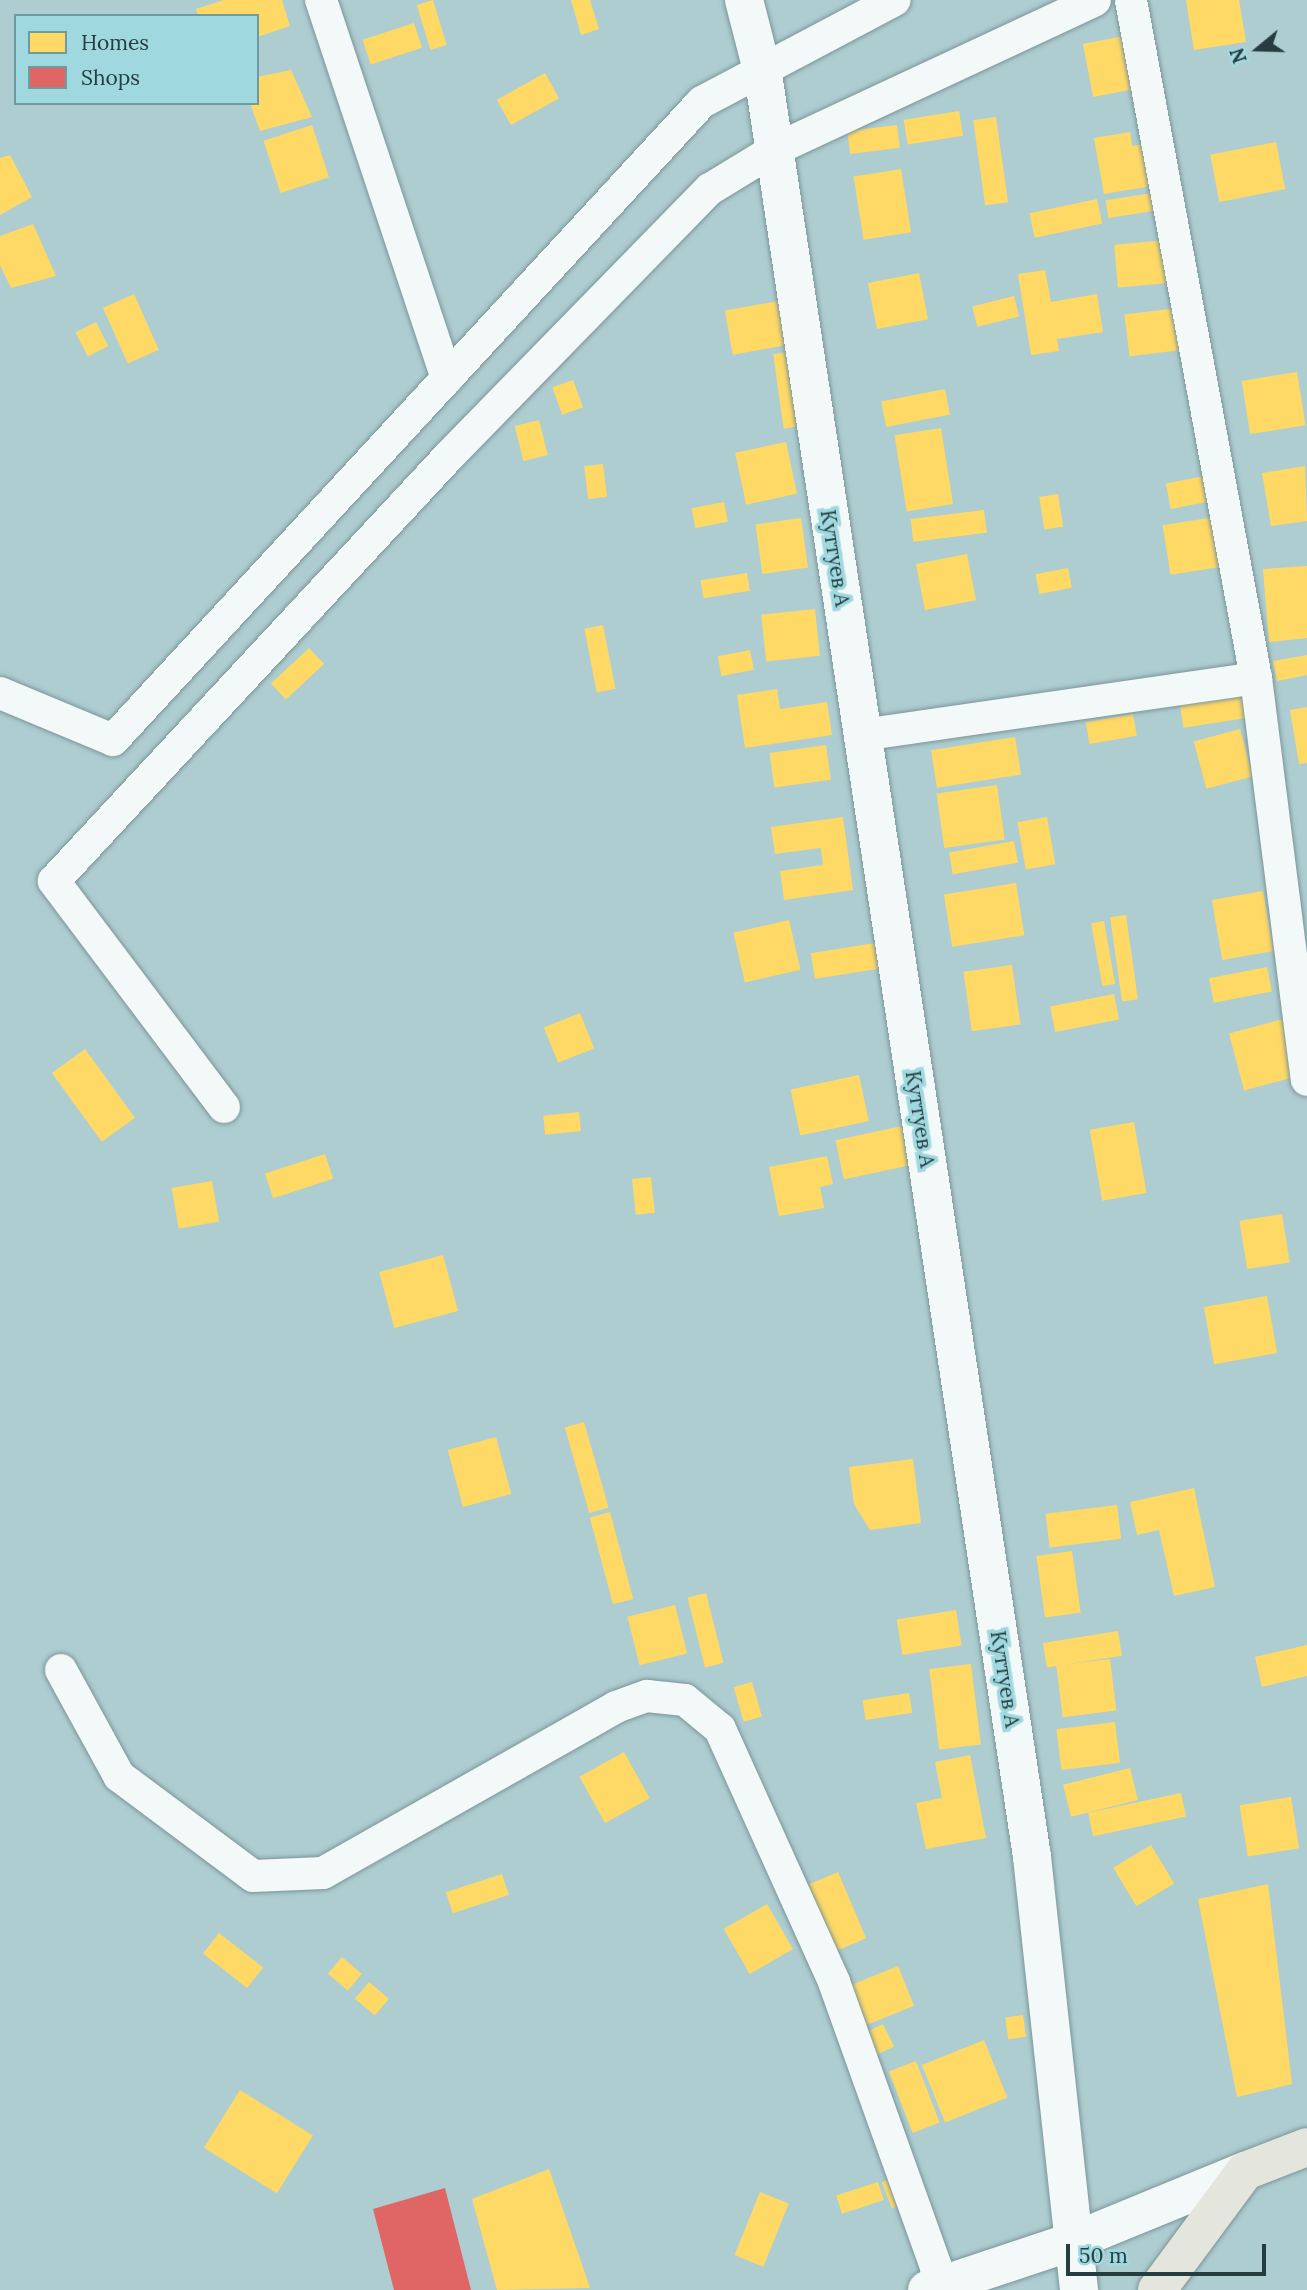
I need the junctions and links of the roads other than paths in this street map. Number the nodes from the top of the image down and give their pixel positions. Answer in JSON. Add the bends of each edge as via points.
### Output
{"nodes":[{"id":1,"x":321,"y":0,"type":"edge"},
{"id":2,"x":744,"y":0,"type":"edge"},
{"id":3,"x":895,"y":0,"type":"edge"},
{"id":4,"x":1094,"y":0,"type":"edge"},
{"id":5,"x":1131,"y":0,"type":"edge"},
{"id":6,"x":763,"y":74,"type":"junction"},
{"id":7,"x":774,"y":150,"type":"junction"},
{"id":8,"x":447,"y":379,"type":"junction"},
{"id":9,"x":1256,"y":678,"type":"junction"},
{"id":10,"x":0,"y":693,"type":"edge"},
{"id":11,"x":862,"y":735,"type":"junction"},
{"id":12,"x":1307,"y":1080,"type":"edge"},
{"id":13,"x":224,"y":1107,"type":"dead end"},
{"id":14,"x":61,"y":1670,"type":"dead end"},
{"id":15,"x":1307,"y":2147,"type":"edge"},
{"id":16,"x":1245,"y":2171,"type":"junction"},
{"id":17,"x":1074,"y":2241,"type":"junction"},
{"id":18,"x":933,"y":2288,"type":"edge"},
{"id":19,"x":1079,"y":2290,"type":"edge"},
{"id":20,"x":1157,"y":2290,"type":"edge"}],
"edges":[{"from":1,"to":8,"type":"street"},
{"from":2,"to":6,"type":"street","name":"Куттуев А"},
{"from":3,"to":6,"type":"street"},
{"from":4,"to":7,"type":"street"},
{"from":5,"to":9,"type":"street"},
{"from":6,"to":7,"type":"street","name":"Куттуев А"},
{"from":6,"to":8,"type":"street","via":[[702,102]]},
{"from":7,"to":11,"type":"street","name":"Куттуев А"},
{"from":7,"to":13,"type":"street","via":[[710,189],[450,456],[54,881]]},
{"from":8,"to":10,"type":"street","via":[[113,740]]},
{"from":9,"to":11,"type":"street"},
{"from":9,"to":12,"type":"street"},
{"from":11,"to":17,"type":"street","name":"Куттуев А","via":[[1032,1857]]},
{"from":14,"to":18,"type":"street","via":[[119,1776],[253,1876],[323,1873],[616,1707],[647,1696],[685,1700],[720,1729],[834,1982],[936,2267]]},
{"from":15,"to":16,"type":"main road"},
{"from":16,"to":17,"type":"street"},
{"from":16,"to":20,"type":"main road"},
{"from":17,"to":18,"type":"street"},
{"from":17,"to":19,"type":"street","name":"Куттуев А"}]}
